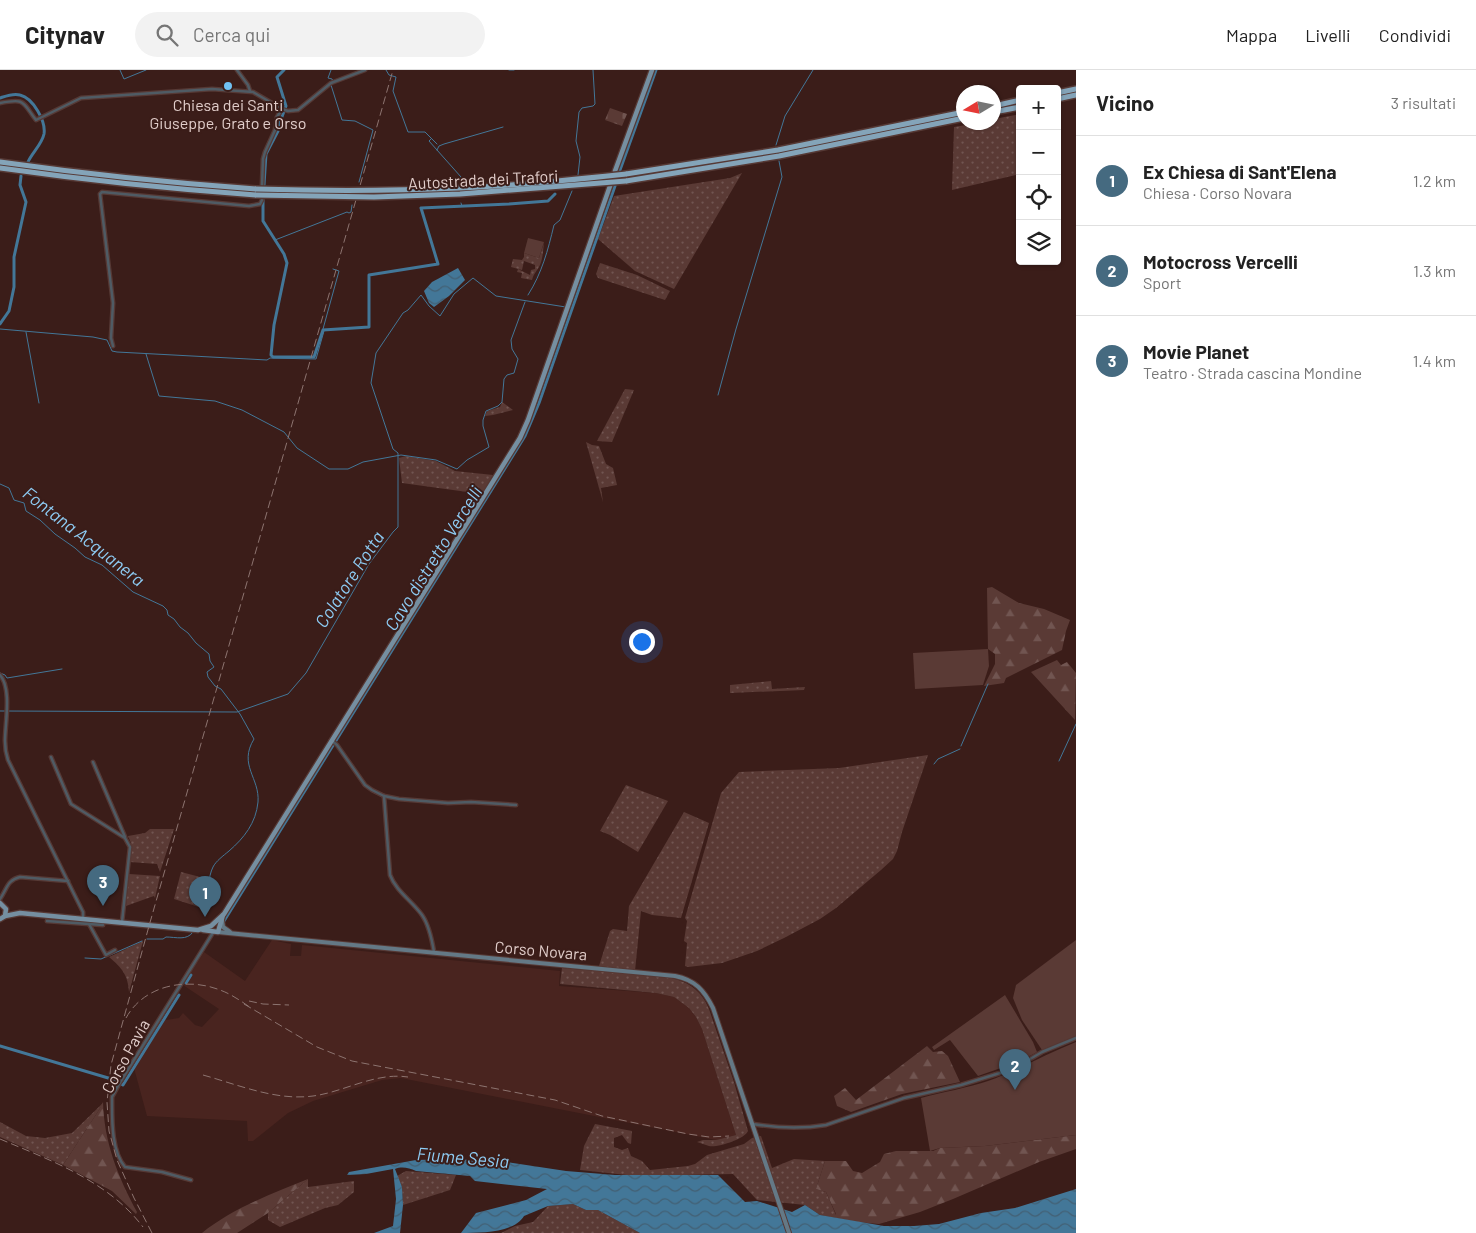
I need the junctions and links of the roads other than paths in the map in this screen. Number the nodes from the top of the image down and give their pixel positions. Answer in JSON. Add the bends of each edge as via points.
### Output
{"nodes":[{"id":1,"x":237,"y":70,"type":"edge"},
{"id":2,"x":365,"y":70,"type":"edge"},
{"id":3,"x":652,"y":70,"type":"edge"},
{"id":4,"x":1076,"y":89,"type":"edge"},
{"id":5,"x":250,"y":91,"type":"junction"},
{"id":6,"x":1061,"y":92,"type":"edge"},
{"id":7,"x":1076,"y":95,"type":"edge"},
{"id":8,"x":1061,"y":98,"type":"edge"},
{"id":9,"x":1016,"y":101,"type":"edge"},
{"id":10,"x":0,"y":103,"type":"edge"},
{"id":11,"x":1001,"y":104,"type":"edge"},
{"id":12,"x":1016,"y":108,"type":"edge"},
{"id":13,"x":282,"y":109,"type":"junction"},
{"id":14,"x":1001,"y":111,"type":"edge"},
{"id":15,"x":956,"y":114,"type":"edge"},
{"id":16,"x":956,"y":120,"type":"edge"},
{"id":17,"x":0,"y":162,"type":"edge"},
{"id":18,"x":0,"y":168,"type":"edge"},
{"id":19,"x":615,"y":171,"type":"dead end"},
{"id":20,"x":262,"y":185,"type":"dead end"},
{"id":21,"x":610,"y":186,"type":"dead end"},
{"id":22,"x":256,"y":192,"type":"junction"},
{"id":23,"x":262,"y":200,"type":"dead end"},
{"id":24,"x":113,"y":346,"type":"dead end"},
{"id":25,"x":0,"y":675,"type":"edge"},
{"id":26,"x":332,"y":741,"type":"junction"},
{"id":27,"x":51,"y":757,"type":"dead end"},
{"id":28,"x":93,"y":762,"type":"dead end"},
{"id":29,"x":384,"y":796,"type":"junction"},
{"id":30,"x":516,"y":805,"type":"dead end"},
{"id":31,"x":125,"y":838,"type":"junction"},
{"id":32,"x":68,"y":881,"type":"junction"},
{"id":33,"x":3,"y":895,"type":"junction"},
{"id":34,"x":0,"y":899,"type":"edge"},
{"id":35,"x":3,"y":906,"type":"edge"},
{"id":36,"x":20,"y":914,"type":"junction"},
{"id":37,"x":5,"y":916,"type":"junction"},
{"id":38,"x":0,"y":919,"type":"edge"},
{"id":39,"x":220,"y":920,"type":"junction"},
{"id":40,"x":47,"y":921,"type":"dead end"},
{"id":41,"x":86,"y":921,"type":"junction"},
{"id":42,"x":122,"y":923,"type":"junction"},
{"id":43,"x":102,"y":925,"type":"dead end"},
{"id":44,"x":198,"y":930,"type":"junction"},
{"id":45,"x":216,"y":932,"type":"junction"},
{"id":46,"x":232,"y":933,"type":"junction"},
{"id":47,"x":116,"y":950,"type":"dead end"},
{"id":48,"x":434,"y":952,"type":"junction"},
{"id":49,"x":1076,"y":1038,"type":"edge"},
{"id":50,"x":752,"y":1124,"type":"junction"},
{"id":51,"x":191,"y":1180,"type":"dead end"},
{"id":52,"x":789,"y":1233,"type":"edge"}],
"edges":[{"from":1,"to":5,"type":"street"},
{"from":2,"to":13,"type":"street","via":[[333,82],[298,110]]},
{"from":3,"to":19,"type":"main road"},
{"from":4,"to":6,"type":"highway"},
{"from":5,"to":10,"type":"street","via":[[212,89],[89,97],[75,100],[38,120],[21,102]]},
{"from":5,"to":13,"type":"street"},
{"from":7,"to":8,"type":"highway"},
{"from":9,"to":11,"type":"highway"},
{"from":12,"to":14,"type":"highway"},
{"from":13,"to":20,"type":"street","via":[[265,152]]},
{"from":15,"to":22,"type":"highway","name":"Autostrada dei Trafori","bridge":true,"via":[[770,151],[626,174],[460,188]]},
{"from":16,"to":22,"type":"highway","name":"Autostrada dei Trafori","bridge":true,"via":[[779,156],[626,181],[450,195],[374,197]]},
{"from":17,"to":22,"type":"highway","name":"Autostrada dei Trafori"},
{"from":18,"to":22,"type":"highway","name":"Autostrada dei Trafori","via":[[169,189]]},
{"from":21,"to":26,"type":"main road","via":[[524,429]]},
{"from":23,"to":24,"type":"street","via":[[260,204],[249,206],[100,194],[113,298]]},
{"from":25,"to":32,"type":"street","via":[[5,684],[8,760]]},
{"from":26,"to":29,"type":"street","via":[[365,785]]},
{"from":26,"to":39,"type":"main road"},
{"from":27,"to":31,"type":"street","via":[[71,804]]},
{"from":28,"to":31,"type":"street"},
{"from":29,"to":30,"type":"street","via":[[448,803]]},
{"from":29,"to":48,"type":"street","via":[[390,875],[422,915]]},
{"from":31,"to":42,"type":"street","via":[[130,847]]},
{"from":32,"to":33,"type":"street","via":[[14,878]]},
{"from":32,"to":41,"type":"street"},
{"from":33,"to":34,"type":"street"},
{"from":33,"to":35,"type":"street"},
{"from":35,"to":36,"type":"main road"},
{"from":35,"to":37,"type":"main road"},
{"from":36,"to":37,"type":"main road"},
{"from":36,"to":41,"type":"main road","name":"Corso Novara"},
{"from":37,"to":38,"type":"main road"},
{"from":39,"to":44,"type":"main road"},
{"from":39,"to":45,"type":"main road"},
{"from":39,"to":46,"type":"main road","via":[[223,927]]},
{"from":40,"to":41,"type":"street"},
{"from":41,"to":42,"type":"main road","name":"Corso Novara"},
{"from":41,"to":43,"type":"street"},
{"from":41,"to":47,"type":"street","via":[[106,955]]},
{"from":42,"to":44,"type":"main road","name":"Corso Novara"},
{"from":44,"to":45,"type":"main road","name":"Corso Novara"},
{"from":45,"to":46,"type":"main road","name":"Corso Novara"},
{"from":45,"to":51,"type":"street","name":"Corso Pavia","via":[[112,1096],[116,1147],[123,1165]]},
{"from":46,"to":48,"type":"main road","name":"Corso Novara"},
{"from":48,"to":50,"type":"main road","name":"Corso Novara","via":[[675,976],[691,981],[707,995],[713,1008]]},
{"from":49,"to":50,"type":"street","via":[[1000,1073],[904,1098],[826,1125],[776,1128]]},
{"from":50,"to":52,"type":"main road","name":"Corso Novara"}]}
